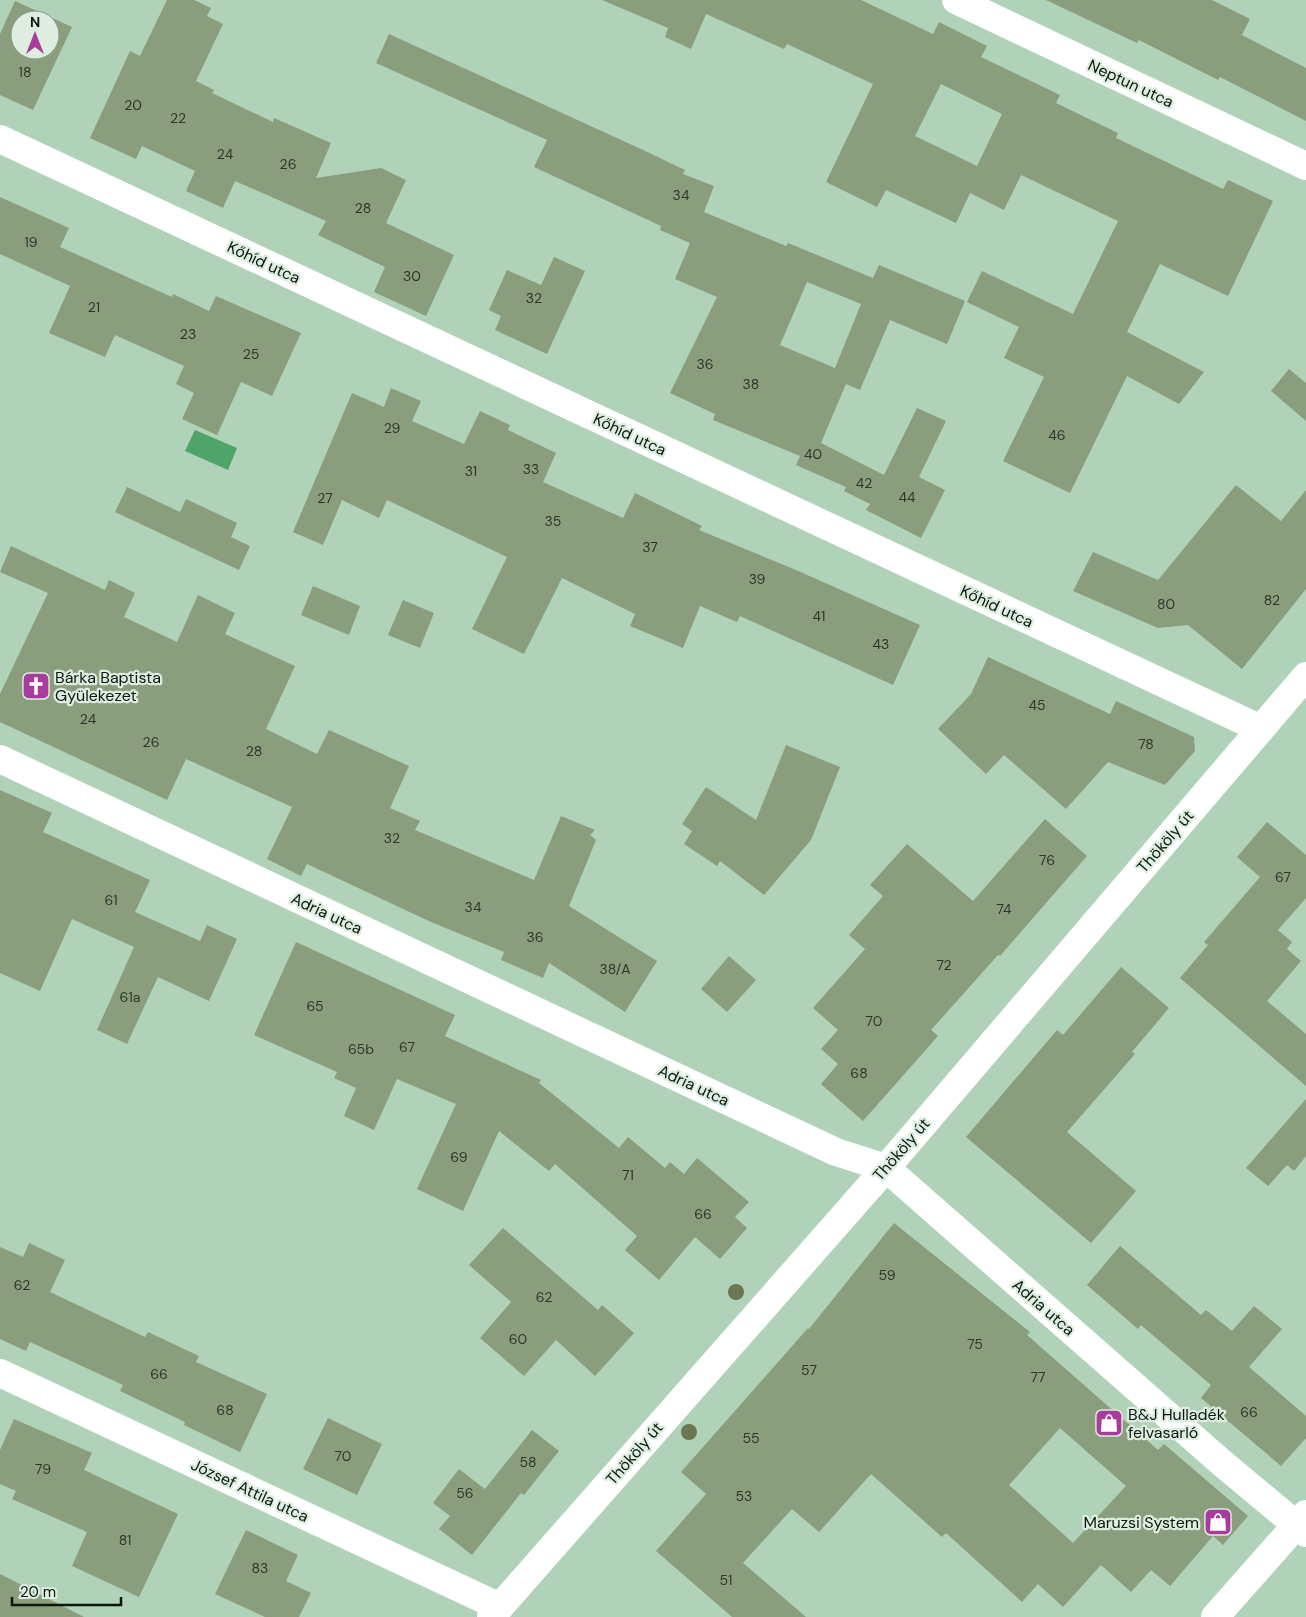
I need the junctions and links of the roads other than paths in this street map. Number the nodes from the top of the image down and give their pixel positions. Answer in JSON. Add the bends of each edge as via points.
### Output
{"nodes":[{"id":1,"x":956,"y":0,"type":"edge"},
{"id":2,"x":0,"y":139,"type":"edge"},
{"id":3,"x":1306,"y":166,"type":"edge"},
{"id":4,"x":1306,"y":676,"type":"edge"},
{"id":5,"x":1261,"y":729,"type":"junction"},
{"id":6,"x":0,"y":759,"type":"edge"},
{"id":7,"x":886,"y":1168,"type":"junction"},
{"id":8,"x":0,"y":1373,"type":"edge"},
{"id":9,"x":1303,"y":1524,"type":"edge"},
{"id":10,"x":496,"y":1612,"type":"edge"},
{"id":11,"x":1215,"y":1617,"type":"edge"}],
"edges":[{"from":1,"to":3,"type":"street","name":"Neptun utca"},
{"from":2,"to":5,"type":"street","name":"Kőhíd utca"},
{"from":4,"to":5,"type":"street","name":"Thököly út"},
{"from":5,"to":7,"type":"street","name":"Thököly út"},
{"from":6,"to":7,"type":"street","name":"Adria utca","via":[[836,1152]]},
{"from":7,"to":9,"type":"street","name":"Adria utca","via":[[1222,1463]]},
{"from":7,"to":10,"type":"street","name":"Thököly út"},
{"from":8,"to":10,"type":"street","name":"József Attila utca"},
{"from":9,"to":11,"type":"street"}]}
